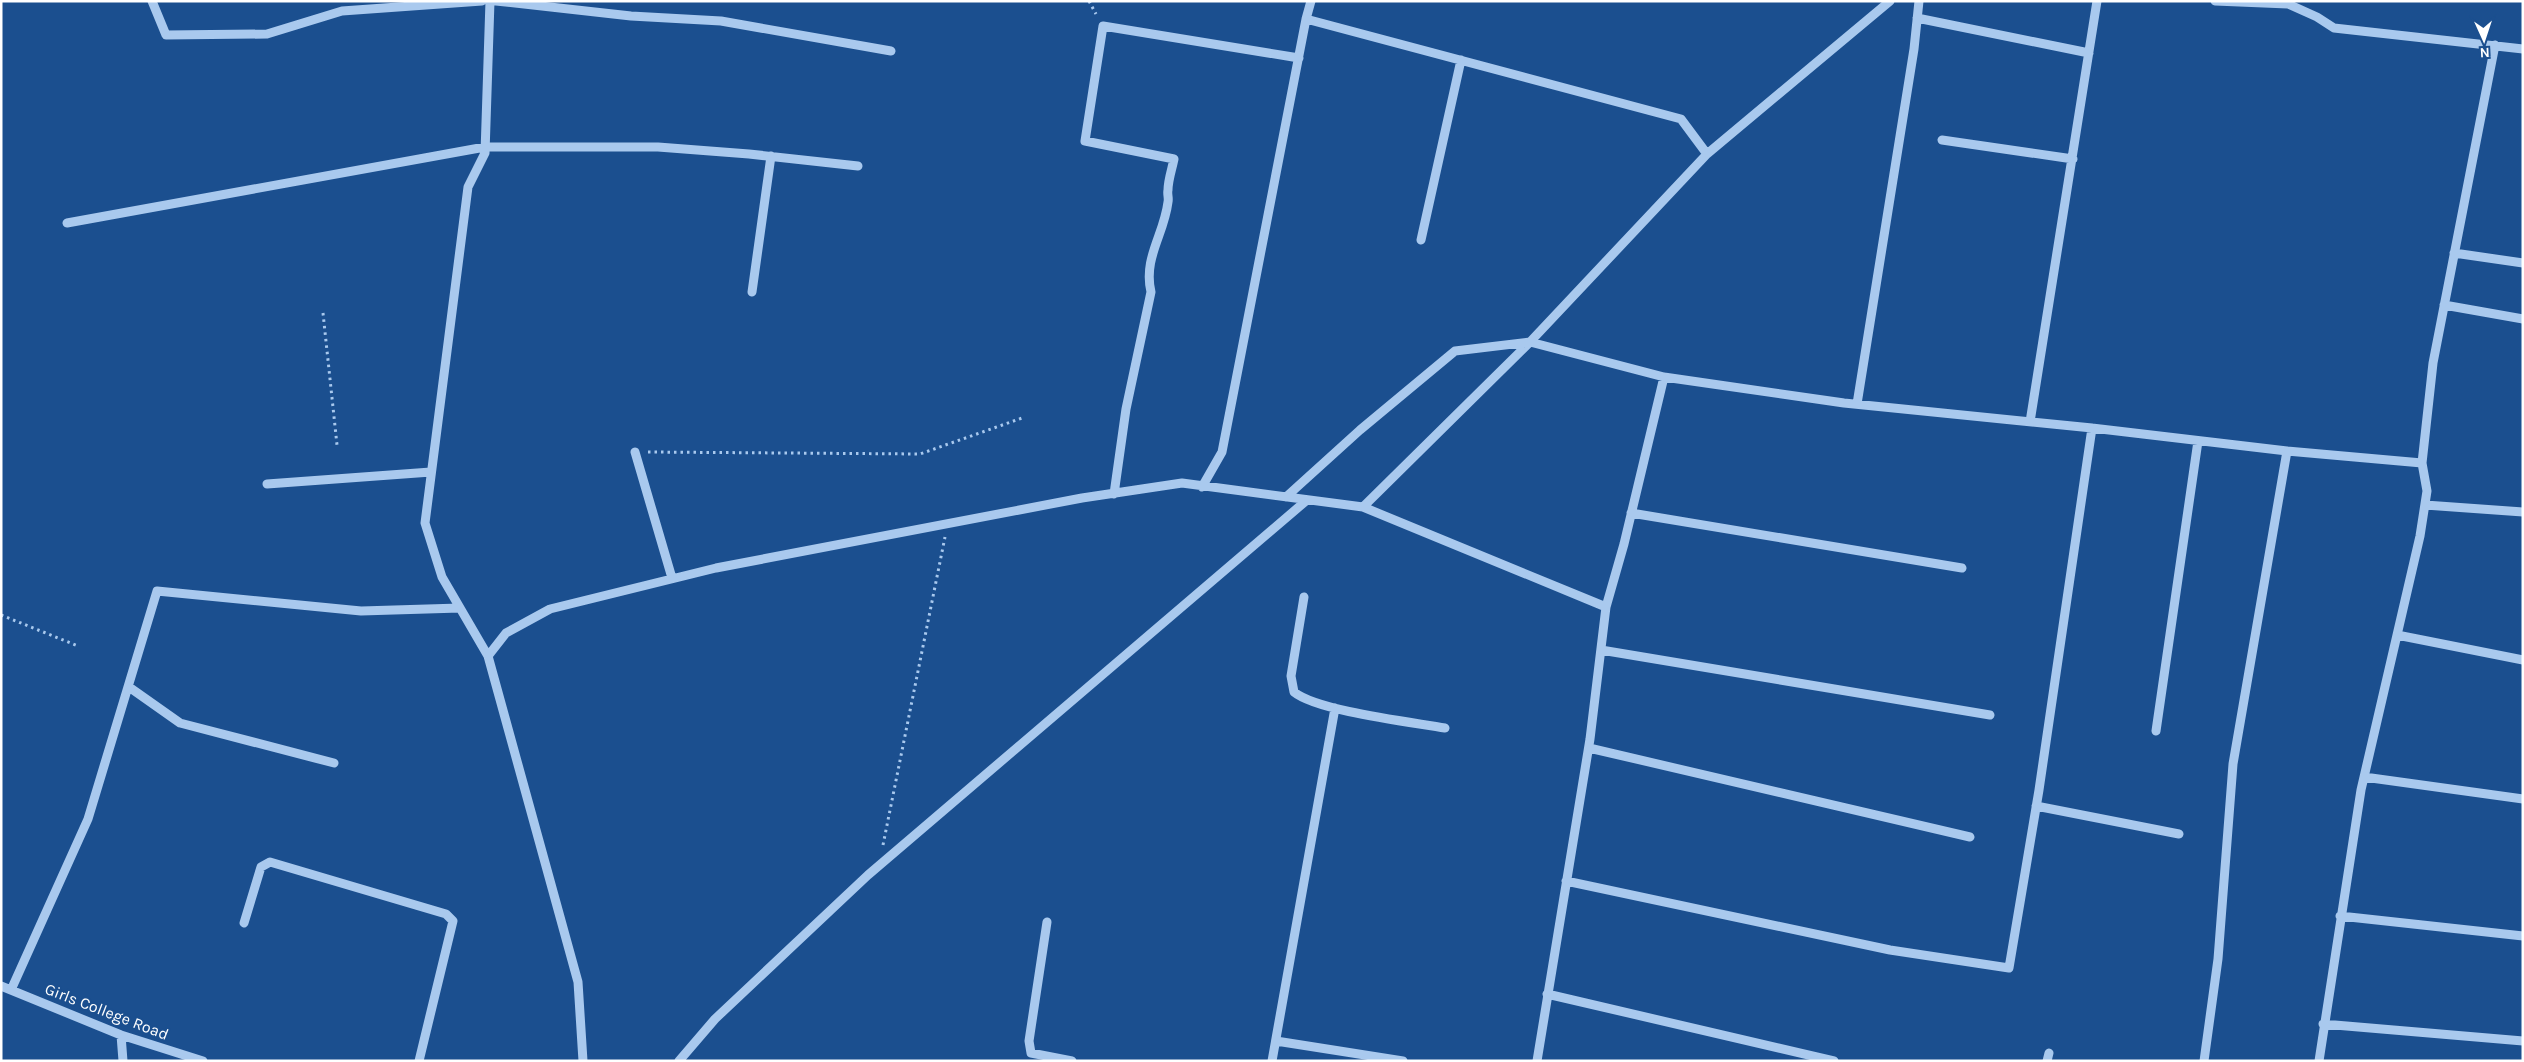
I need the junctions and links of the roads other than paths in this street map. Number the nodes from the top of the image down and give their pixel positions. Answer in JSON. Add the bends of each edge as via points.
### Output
{"nodes":[{"id":1,"x":152,"y":1,"type":"edge"},
{"id":2,"x":482,"y":1,"type":"edge"},
{"id":3,"x":490,"y":1,"type":"edge"},
{"id":4,"x":496,"y":1,"type":"edge"},
{"id":5,"x":1311,"y":1,"type":"edge"},
{"id":6,"x":1890,"y":1,"type":"edge"},
{"id":7,"x":1919,"y":1,"type":"edge"},
{"id":8,"x":2097,"y":1,"type":"edge"},
{"id":9,"x":2215,"y":1,"type":"edge"},
{"id":10,"x":1917,"y":18,"type":"junction"},
{"id":11,"x":1306,"y":19,"type":"junction"},
{"id":12,"x":2495,"y":45,"type":"junction"},
{"id":13,"x":2523,"y":49,"type":"edge"},
{"id":14,"x":891,"y":51,"type":"dead end"},
{"id":15,"x":2089,"y":53,"type":"junction"},
{"id":16,"x":1299,"y":58,"type":"junction"},
{"id":17,"x":1461,"y":60,"type":"junction"},
{"id":18,"x":1942,"y":140,"type":"dead end"},
{"id":19,"x":485,"y":147,"type":"junction"},
{"id":20,"x":1707,"y":154,"type":"junction"},
{"id":21,"x":771,"y":156,"type":"junction"},
{"id":22,"x":2072,"y":159,"type":"junction"},
{"id":23,"x":858,"y":166,"type":"dead end"},
{"id":24,"x":66,"y":223,"type":"dead end"},
{"id":25,"x":1421,"y":240,"type":"dead end"},
{"id":26,"x":2454,"y":253,"type":"junction"},
{"id":27,"x":2523,"y":263,"type":"edge"},
{"id":28,"x":752,"y":292,"type":"dead end"},
{"id":29,"x":2444,"y":304,"type":"junction"},
{"id":30,"x":2523,"y":319,"type":"edge"},
{"id":31,"x":1530,"y":342,"type":"junction"},
{"id":32,"x":1664,"y":377,"type":"junction"},
{"id":33,"x":1857,"y":404,"type":"junction"},
{"id":34,"x":2030,"y":422,"type":"junction"},
{"id":35,"x":2092,"y":428,"type":"junction"},
{"id":36,"x":2198,"y":441,"type":"junction"},
{"id":37,"x":2287,"y":451,"type":"junction"},
{"id":38,"x":635,"y":452,"type":"road end"},
{"id":39,"x":2422,"y":463,"type":"junction"},
{"id":40,"x":432,"y":472,"type":"junction"},
{"id":41,"x":267,"y":484,"type":"dead end"},
{"id":42,"x":1202,"y":486,"type":"junction"},
{"id":43,"x":1114,"y":494,"type":"junction"},
{"id":44,"x":1286,"y":497,"type":"junction"},
{"id":45,"x":1307,"y":500,"type":"junction"},
{"id":46,"x":2425,"y":505,"type":"junction"},
{"id":47,"x":1363,"y":506,"type":"junction"},
{"id":48,"x":2523,"y":512,"type":"edge"},
{"id":49,"x":1631,"y":514,"type":"junction"},
{"id":50,"x":1962,"y":568,"type":"dead end"},
{"id":51,"x":672,"y":578,"type":"junction"},
{"id":52,"x":1304,"y":597,"type":"dead end"},
{"id":53,"x":1606,"y":607,"type":"junction"},
{"id":54,"x":460,"y":608,"type":"junction"},
{"id":55,"x":2397,"y":635,"type":"junction"},
{"id":56,"x":1601,"y":650,"type":"junction"},
{"id":57,"x":488,"y":656,"type":"junction"},
{"id":58,"x":2523,"y":660,"type":"edge"},
{"id":59,"x":130,"y":687,"type":"junction"},
{"id":60,"x":1335,"y":708,"type":"junction"},
{"id":61,"x":1990,"y":715,"type":"dead end"},
{"id":62,"x":1445,"y":728,"type":"dead end"},
{"id":63,"x":2156,"y":731,"type":"dead end"},
{"id":64,"x":1589,"y":748,"type":"junction"},
{"id":65,"x":334,"y":762,"type":"dead end"},
{"id":66,"x":2364,"y":777,"type":"junction"},
{"id":67,"x":2523,"y":799,"type":"edge"},
{"id":68,"x":2036,"y":806,"type":"junction"},
{"id":69,"x":2179,"y":834,"type":"dead end"},
{"id":70,"x":1970,"y":837,"type":"dead end"},
{"id":71,"x":1566,"y":881,"type":"junction"},
{"id":72,"x":2340,"y":916,"type":"junction"},
{"id":73,"x":1047,"y":922,"type":"dead end"},
{"id":74,"x":244,"y":923,"type":"dead end"},
{"id":75,"x":2523,"y":936,"type":"edge"},
{"id":76,"x":1,"y":986,"type":"edge"},
{"id":77,"x":11,"y":990,"type":"junction"},
{"id":78,"x":1547,"y":994,"type":"junction"},
{"id":79,"x":2323,"y":1024,"type":"junction"},
{"id":80,"x":121,"y":1035,"type":"junction"},
{"id":81,"x":1276,"y":1041,"type":"junction"},
{"id":82,"x":2523,"y":1041,"type":"edge"},
{"id":83,"x":123,"y":1061,"type":"edge"},
{"id":84,"x":203,"y":1061,"type":"edge"},
{"id":85,"x":420,"y":1061,"type":"edge"},
{"id":86,"x":583,"y":1061,"type":"edge"},
{"id":87,"x":679,"y":1061,"type":"edge"},
{"id":88,"x":1072,"y":1061,"type":"edge"},
{"id":89,"x":1272,"y":1061,"type":"edge"},
{"id":90,"x":1403,"y":1061,"type":"edge"},
{"id":91,"x":1537,"y":1061,"type":"edge"},
{"id":92,"x":1834,"y":1061,"type":"edge"},
{"id":93,"x":2204,"y":1061,"type":"edge"},
{"id":94,"x":2319,"y":1061,"type":"edge"}],
"edges":[{"from":1,"to":2,"type":"street","via":[[166,35],[268,34],[342,11]]},
{"from":3,"to":19,"type":"street"},
{"from":4,"to":14,"type":"street","via":[[721,22]]},
{"from":5,"to":11,"type":"street"},
{"from":6,"to":20,"type":"street"},
{"from":7,"to":10,"type":"street"},
{"from":8,"to":15,"type":"street"},
{"from":9,"to":12,"type":"street","via":[[2288,4],[2334,28]]},
{"from":10,"to":15,"type":"street"},
{"from":10,"to":33,"type":"street"},
{"from":11,"to":16,"type":"street"},
{"from":11,"to":17,"type":"street"},
{"from":12,"to":13,"type":"street"},
{"from":12,"to":26,"type":"street"},
{"from":15,"to":22,"type":"street"},
{"from":16,"to":42,"type":"street","via":[[1222,452]]},
{"from":16,"to":43,"type":"street","via":[[1103,26],[1085,140],[1174,159],[1168,201],[1158,243],[1153,248],[1148,280],[1151,292],[1126,409]]},
{"from":17,"to":20,"type":"street","via":[[1681,119]]},
{"from":17,"to":25,"type":"street"},
{"from":18,"to":22,"type":"street"},
{"from":19,"to":21,"type":"street","via":[[658,147]]},
{"from":19,"to":24,"type":"street"},
{"from":19,"to":40,"type":"street","via":[[468,187]]},
{"from":20,"to":31,"type":"street"},
{"from":21,"to":23,"type":"street"},
{"from":21,"to":28,"type":"street"},
{"from":22,"to":34,"type":"street"},
{"from":26,"to":27,"type":"street"},
{"from":26,"to":29,"type":"street"},
{"from":29,"to":30,"type":"street"},
{"from":29,"to":39,"type":"street","via":[[2433,363]]},
{"from":31,"to":32,"type":"street"},
{"from":31,"to":44,"type":"street","via":[[1455,351]]},
{"from":31,"to":47,"type":"street"},
{"from":32,"to":33,"type":"street"},
{"from":32,"to":49,"type":"street"},
{"from":33,"to":34,"type":"street"},
{"from":34,"to":35,"type":"street"},
{"from":35,"to":36,"type":"street"},
{"from":35,"to":68,"type":"street"},
{"from":36,"to":37,"type":"street"},
{"from":36,"to":63,"type":"street"},
{"from":37,"to":39,"type":"street"},
{"from":37,"to":93,"type":"street","via":[[2233,764],[2218,959]]},
{"from":38,"to":51,"type":"street"},
{"from":39,"to":46,"type":"street","via":[[2427,491]]},
{"from":40,"to":41,"type":"street"},
{"from":40,"to":54,"type":"street","via":[[425,523],[442,577]]},
{"from":42,"to":43,"type":"street","via":[[1182,484]]},
{"from":42,"to":44,"type":"street"},
{"from":43,"to":51,"type":"street"},
{"from":44,"to":45,"type":"street"},
{"from":45,"to":47,"type":"street"},
{"from":45,"to":87,"type":"street","via":[[878,866],[715,1019]]},
{"from":46,"to":48,"type":"street"},
{"from":46,"to":55,"type":"street"},
{"from":47,"to":53,"type":"street"},
{"from":49,"to":50,"type":"street"},
{"from":49,"to":53,"type":"street"},
{"from":51,"to":57,"type":"street","via":[[550,609],[506,633]]},
{"from":52,"to":60,"type":"street","via":[[1291,676],[1294,692]]},
{"from":53,"to":56,"type":"street"},
{"from":54,"to":57,"type":"street"},
{"from":54,"to":59,"type":"street","via":[[361,611],[157,591]]},
{"from":55,"to":58,"type":"street"},
{"from":55,"to":66,"type":"street"},
{"from":56,"to":61,"type":"street"},
{"from":56,"to":64,"type":"street"},
{"from":57,"to":86,"type":"street","via":[[578,982]]},
{"from":59,"to":65,"type":"street","via":[[180,723]]},
{"from":59,"to":77,"type":"street","via":[[88,819]]},
{"from":60,"to":62,"type":"street"},
{"from":60,"to":81,"type":"street"},
{"from":64,"to":70,"type":"street"},
{"from":64,"to":71,"type":"street"},
{"from":66,"to":67,"type":"street"},
{"from":66,"to":72,"type":"street"},
{"from":68,"to":69,"type":"street"},
{"from":68,"to":71,"type":"street","via":[[2009,968],[1890,950]]},
{"from":71,"to":78,"type":"street"},
{"from":72,"to":75,"type":"street"},
{"from":72,"to":79,"type":"street"},
{"from":73,"to":88,"type":"street","via":[[1029,1041],[1031,1053]]},
{"from":74,"to":85,"type":"street","via":[[261,867],[270,862],[446,914],[453,921]]},
{"from":76,"to":77,"type":"street","name":"Girls College Road"},
{"from":77,"to":80,"type":"street","name":"Girls College Road"},
{"from":78,"to":91,"type":"street"},
{"from":78,"to":92,"type":"street"},
{"from":79,"to":82,"type":"street"},
{"from":79,"to":94,"type":"street"},
{"from":80,"to":83,"type":"street"},
{"from":80,"to":84,"type":"street","name":"Girls College Road"},
{"from":81,"to":89,"type":"street"},
{"from":81,"to":90,"type":"street"}]}
